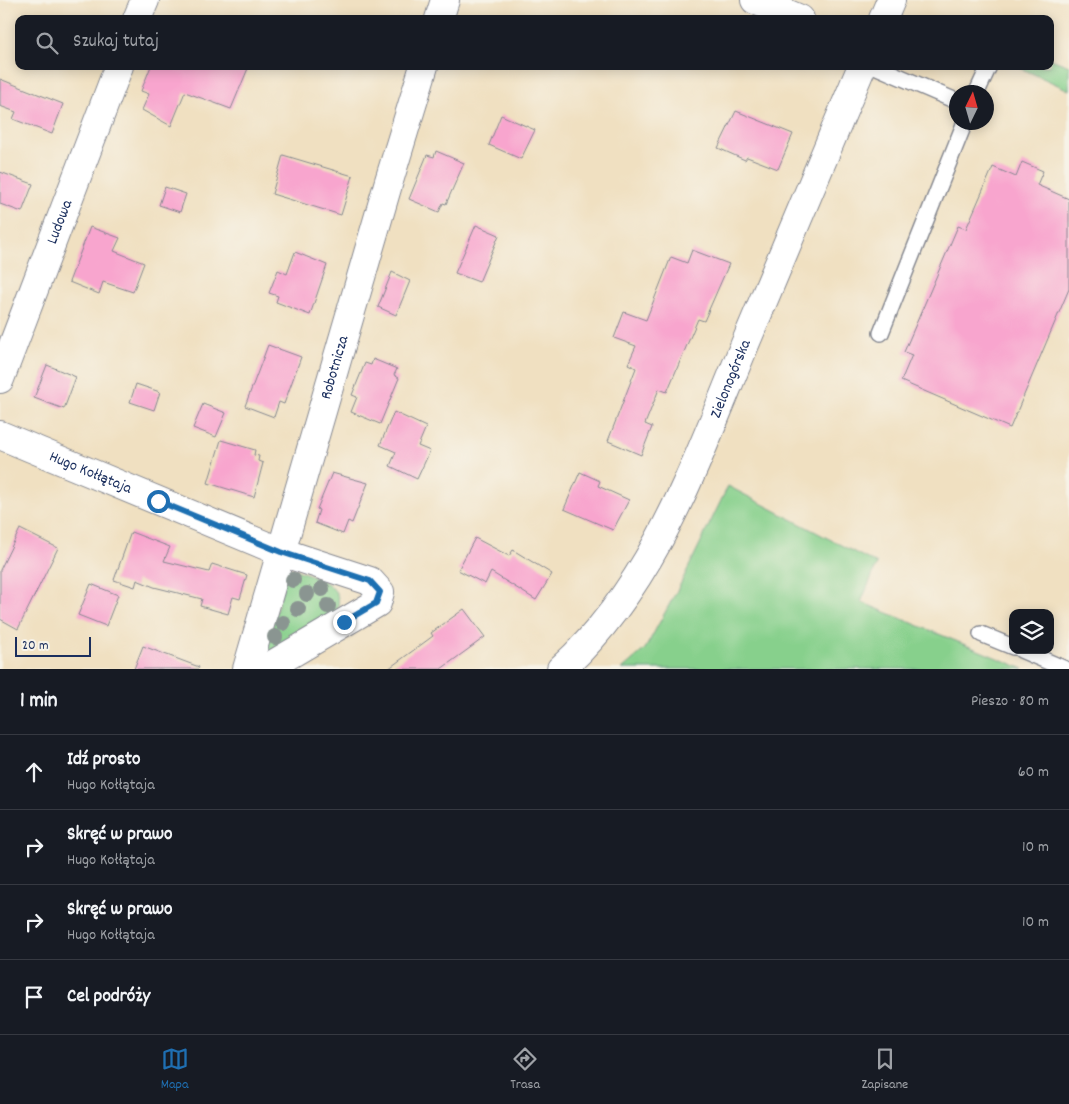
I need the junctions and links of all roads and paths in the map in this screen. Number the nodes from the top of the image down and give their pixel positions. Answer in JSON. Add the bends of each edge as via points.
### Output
{"nodes":[{"id":1,"x":145,"y":0,"type":"edge"},
{"id":2,"x":445,"y":0,"type":"edge"},
{"id":3,"x":755,"y":0,"type":"edge"},
{"id":4,"x":891,"y":0,"type":"edge"},
{"id":5,"x":139,"y":15,"type":"edge"},
{"id":6,"x":440,"y":15,"type":"edge"},
{"id":7,"x":791,"y":15,"type":"edge"},
{"id":8,"x":885,"y":15,"type":"edge"},
{"id":9,"x":117,"y":70,"type":"edge"},
{"id":10,"x":423,"y":70,"type":"edge"},
{"id":11,"x":860,"y":70,"type":"edge"},
{"id":12,"x":884,"y":70,"type":"edge"},
{"id":13,"x":987,"y":70,"type":"edge"},
{"id":14,"x":980,"y":85,"type":"edge"},
{"id":15,"x":949,"y":98,"type":"edge"},
{"id":16,"x":962,"y":130,"type":"edge"},
{"id":17,"x":881,"y":332,"type":"dead end"},
{"id":18,"x":8,"y":334,"type":"edge"},
{"id":19,"x":0,"y":379,"type":"edge"},
{"id":20,"x":0,"y":435,"type":"edge"},
{"id":21,"x":281,"y":552,"type":"junction"},
{"id":22,"x":981,"y":634,"type":"dead end"},
{"id":23,"x":1009,"y":645,"type":"edge"},
{"id":24,"x":1030,"y":654,"type":"edge"},
{"id":25,"x":247,"y":669,"type":"edge"},
{"id":26,"x":265,"y":669,"type":"edge"},
{"id":27,"x":561,"y":669,"type":"edge"},
{"id":28,"x":1065,"y":669,"type":"edge"}],
"edges":[{"from":1,"to":5,"type":"street"},
{"from":2,"to":6,"type":"street"},
{"from":3,"to":7,"type":"street"},
{"from":4,"to":8,"type":"street"},
{"from":9,"to":18,"type":"street","name":"Ludowa"},
{"from":10,"to":21,"type":"street","name":"Robotnicza"},
{"from":11,"to":27,"type":"street","name":"Zielonogórska","via":[[693,470],[656,545],[621,602]]},
{"from":12,"to":15,"type":"lane"},
{"from":13,"to":14,"type":"lane"},
{"from":16,"to":17,"type":"lane"},
{"from":18,"to":19,"type":"street","name":"Ludowa"},
{"from":20,"to":21,"type":"street","name":"Hugo Kołłątaja"},
{"from":21,"to":25,"type":"street","name":"Robotnicza"},
{"from":21,"to":26,"type":"street","name":"Hugo Kołłątaja","via":[[370,581],[380,592],[376,603]]},
{"from":22,"to":23,"type":"lane"},
{"from":24,"to":28,"type":"lane"}]}
